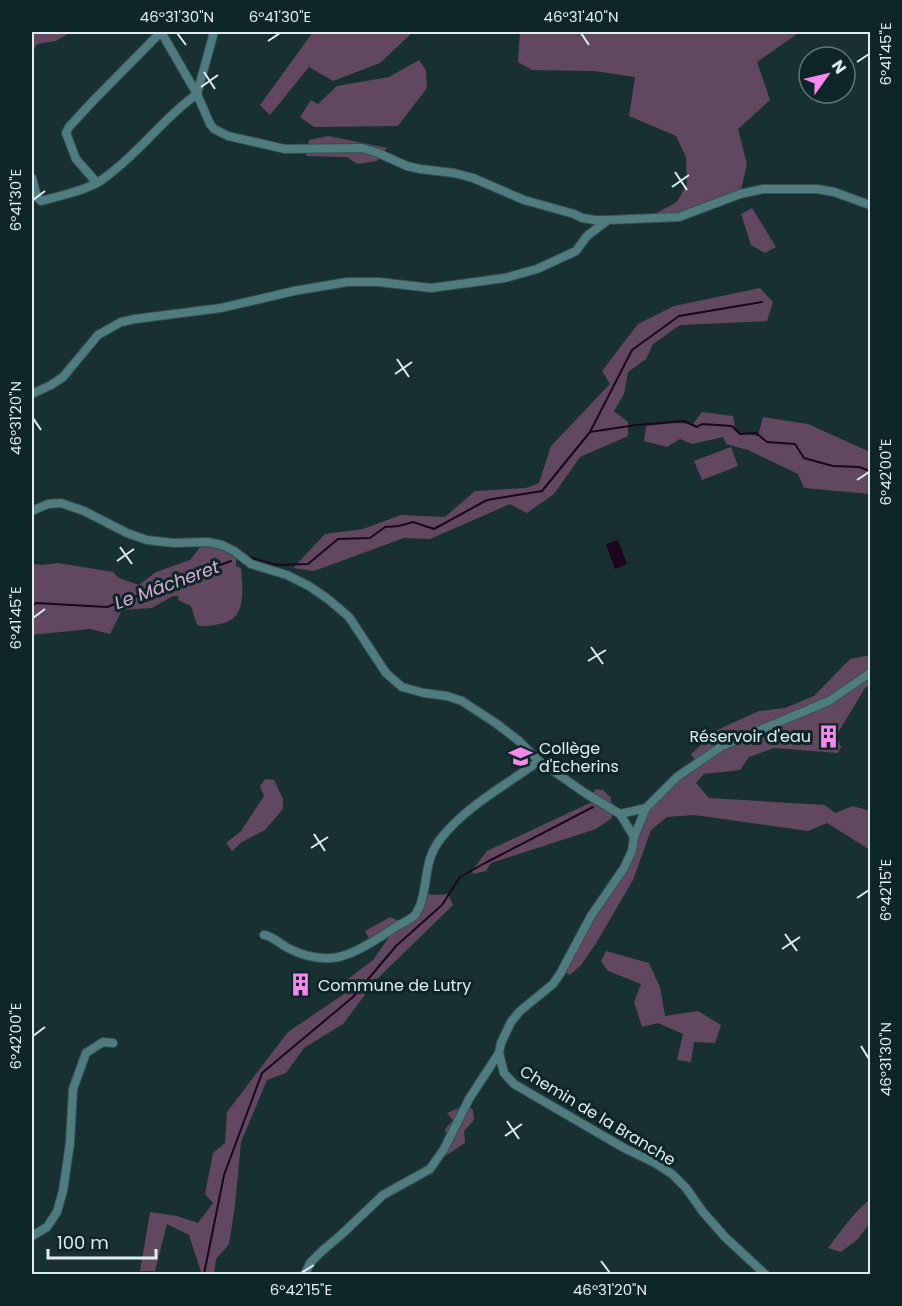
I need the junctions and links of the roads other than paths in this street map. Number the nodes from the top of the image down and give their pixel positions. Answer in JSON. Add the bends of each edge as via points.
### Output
{"nodes":[{"id":1,"x":161,"y":32,"type":"edge"},
{"id":2,"x":214,"y":32,"type":"edge"},
{"id":3,"x":197,"y":94,"type":"junction"},
{"id":4,"x":32,"y":178,"type":"edge"},
{"id":5,"x":97,"y":183,"type":"junction"},
{"id":6,"x":870,"y":205,"type":"edge"},
{"id":7,"x":582,"y":218,"type":"junction"},
{"id":8,"x":608,"y":220,"type":"junction"},
{"id":9,"x":587,"y":236,"type":"junction"},
{"id":10,"x":32,"y":394,"type":"edge"},
{"id":11,"x":32,"y":511,"type":"edge"},
{"id":12,"x":870,"y":673,"type":"edge"},
{"id":13,"x":539,"y":761,"type":"junction"},
{"id":14,"x":646,"y":808,"type":"junction"},
{"id":15,"x":620,"y":814,"type":"junction"},
{"id":16,"x":634,"y":837,"type":"junction"},
{"id":17,"x":264,"y":935,"type":"dead end"},
{"id":18,"x":113,"y":1043,"type":"dead end"},
{"id":19,"x":499,"y":1053,"type":"junction"},
{"id":20,"x":32,"y":1236,"type":"edge"},
{"id":21,"x":305,"y":1275,"type":"edge"},
{"id":22,"x":765,"y":1275,"type":"edge"}],
"edges":[{"from":1,"to":3,"type":"street"},
{"from":1,"to":5,"type":"street","via":[[66,133],[76,159]]},
{"from":2,"to":3,"type":"street"},
{"from":3,"to":5,"type":"street"},
{"from":3,"to":7,"type":"street","via":[[210,124],[228,136],[285,149],[362,148],[407,166],[473,178],[524,200]]},
{"from":4,"to":5,"type":"street","via":[[41,201]]},
{"from":6,"to":8,"type":"street","via":[[817,189],[763,189],[679,217]]},
{"from":7,"to":8,"type":"street"},
{"from":7,"to":9,"type":"street"},
{"from":8,"to":9,"type":"street"},
{"from":9,"to":10,"type":"street","via":[[576,251],[505,278],[431,288],[347,282],[221,308],[121,322],[98,335],[63,377]]},
{"from":11,"to":13,"type":"street","via":[[61,503],[147,540],[222,545],[251,564],[287,575],[309,586],[349,617],[386,673],[402,687],[462,700],[519,741]]},
{"from":12,"to":14,"type":"street","via":[[829,701],[722,746],[678,777]]},
{"from":13,"to":15,"type":"street"},
{"from":13,"to":17,"type":"street","via":[[468,810],[442,836],[432,850],[420,906],[415,915],[390,931],[335,958],[302,954]]},
{"from":14,"to":15,"type":"street"},
{"from":14,"to":16,"type":"street"},
{"from":15,"to":16,"type":"street"},
{"from":16,"to":19,"type":"street","via":[[624,868],[591,916],[560,974],[511,1022]]},
{"from":18,"to":20,"type":"street","via":[[103,1042],[86,1053],[73,1089],[70,1143],[57,1212],[47,1227]]},
{"from":19,"to":21,"type":"street","via":[[430,1169],[383,1195],[310,1263]]},
{"from":19,"to":22,"type":"street","name":"Chemin de la Branche","via":[[504,1073],[514,1084],[672,1174],[725,1237]]}]}
